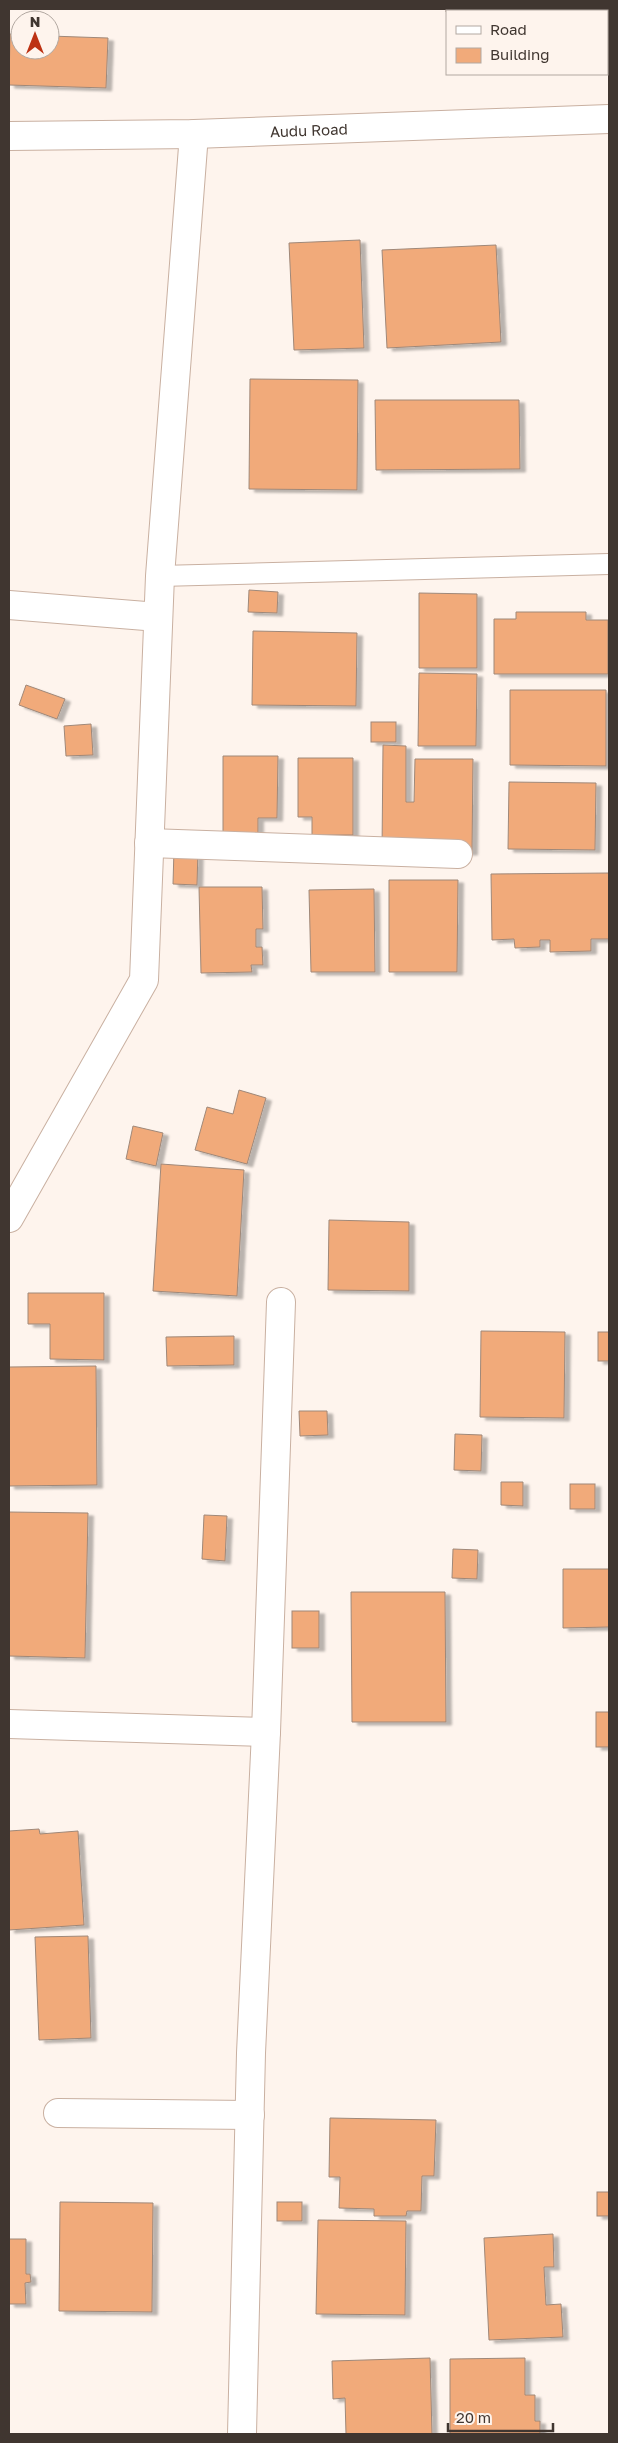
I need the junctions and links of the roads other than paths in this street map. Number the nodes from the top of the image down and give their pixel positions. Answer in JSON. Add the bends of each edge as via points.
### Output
{"nodes":[{"id":1,"x":609,"y":119,"type":"edge"},
{"id":2,"x":194,"y":134,"type":"junction"},
{"id":3,"x":9,"y":136,"type":"edge"},
{"id":4,"x":609,"y":564,"type":"edge"},
{"id":5,"x":160,"y":576,"type":"junction"},
{"id":6,"x":9,"y":605,"type":"edge"},
{"id":7,"x":158,"y":618,"type":"junction"},
{"id":8,"x":149,"y":843,"type":"junction"},
{"id":9,"x":458,"y":854,"type":"dead end"},
{"id":10,"x":9,"y":1218,"type":"edge"},
{"id":11,"x":281,"y":1302,"type":"dead end"},
{"id":12,"x":9,"y":1724,"type":"edge"},
{"id":13,"x":266,"y":1732,"type":"junction"},
{"id":14,"x":58,"y":2113,"type":"dead end"},
{"id":15,"x":250,"y":2115,"type":"junction"},
{"id":16,"x":242,"y":2434,"type":"edge"}],
"edges":[{"from":1,"to":2,"type":"street","name":"Audu Road"},
{"from":2,"to":3,"type":"street","name":"Audu Road"},
{"from":2,"to":5,"type":"street"},
{"from":4,"to":5,"type":"lane"},
{"from":5,"to":7,"type":"street"},
{"from":6,"to":7,"type":"street"},
{"from":7,"to":8,"type":"street"},
{"from":8,"to":9,"type":"street"},
{"from":8,"to":10,"type":"street","via":[[144,980]]},
{"from":11,"to":13,"type":"street"},
{"from":12,"to":13,"type":"street"},
{"from":13,"to":15,"type":"street"},
{"from":14,"to":15,"type":"street"},
{"from":15,"to":16,"type":"street"}]}
